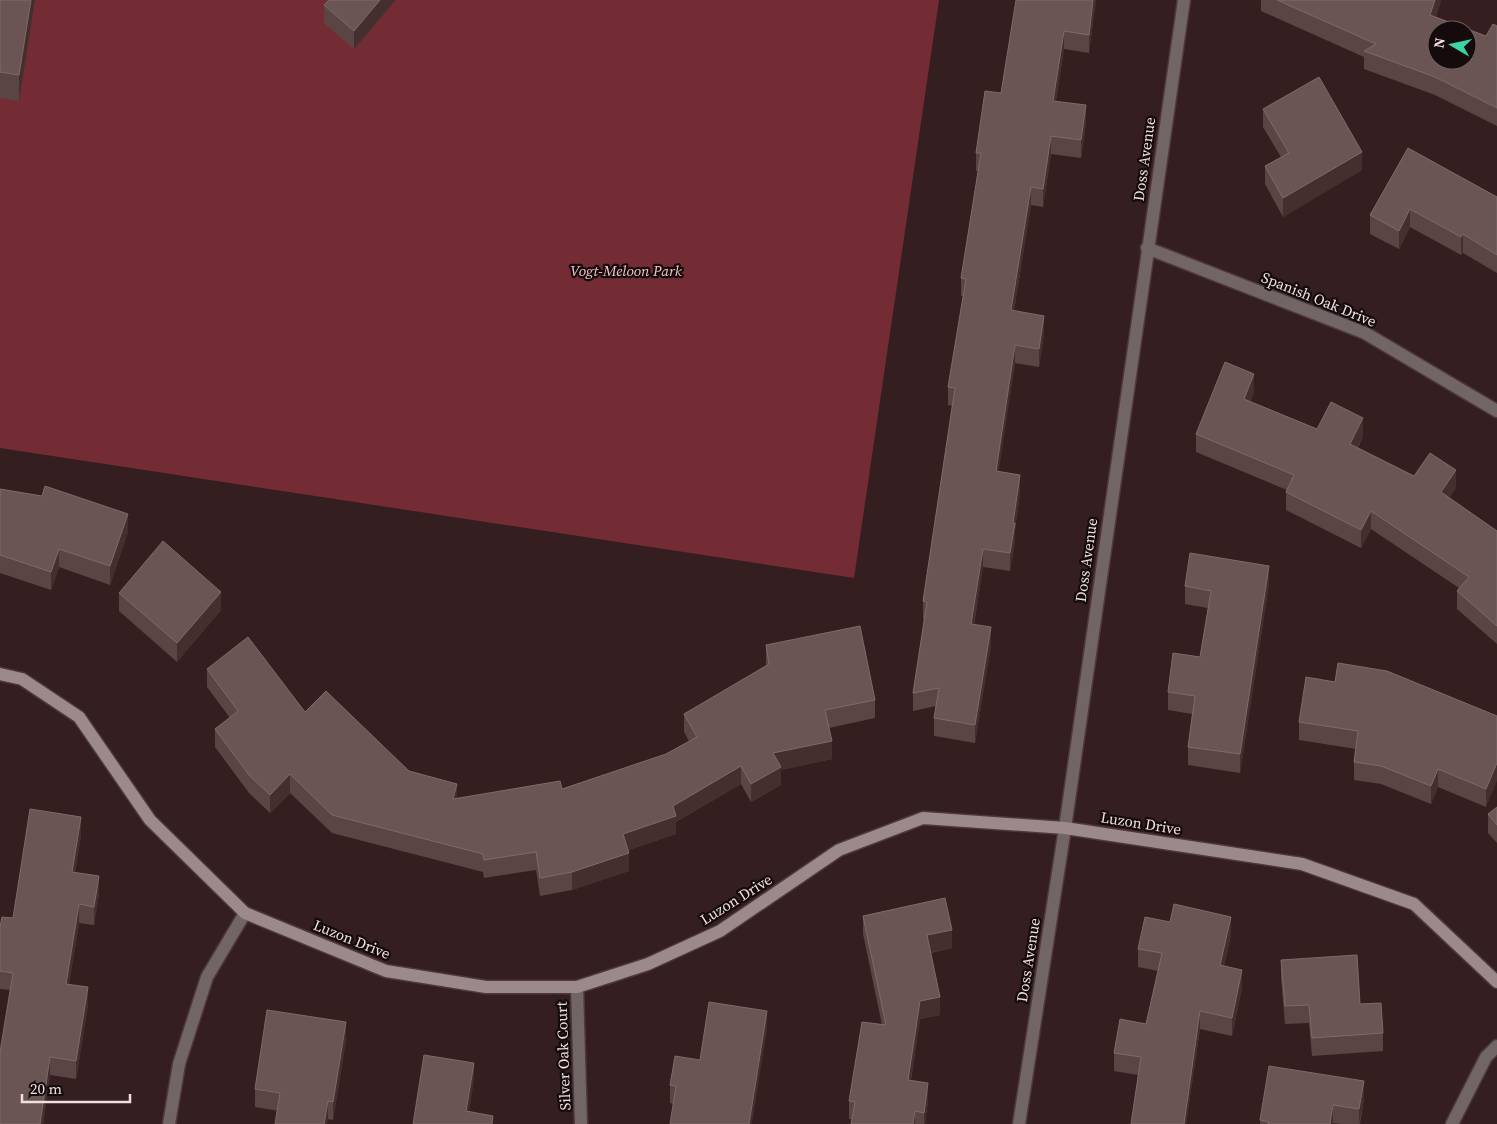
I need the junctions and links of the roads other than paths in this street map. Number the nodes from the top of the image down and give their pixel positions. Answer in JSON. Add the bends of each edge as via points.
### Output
{"nodes":[{"id":1,"x":1184,"y":0,"type":"edge"},
{"id":2,"x":1147,"y":248,"type":"junction"},
{"id":3,"x":1497,"y":411,"type":"edge"},
{"id":4,"x":0,"y":674,"type":"edge"},
{"id":5,"x":1065,"y":828,"type":"junction"},
{"id":6,"x":245,"y":913,"type":"junction"},
{"id":7,"x":1497,"y":982,"type":"edge"},
{"id":8,"x":577,"y":987,"type":"junction"},
{"id":9,"x":1497,"y":1046,"type":"edge"},
{"id":10,"x":169,"y":1124,"type":"edge"},
{"id":11,"x":581,"y":1124,"type":"edge"},
{"id":12,"x":1019,"y":1124,"type":"edge"},
{"id":13,"x":1452,"y":1124,"type":"edge"}],
"edges":[{"from":1,"to":2,"type":"street","name":"Doss Avenue"},
{"from":2,"to":3,"type":"street","name":"Spanish Oak Drive","via":[[1365,333]]},
{"from":2,"to":5,"type":"street","name":"Doss Avenue"},
{"from":4,"to":6,"type":"street","name":"Luzon Drive","via":[[22,679],[79,717],[150,820]]},
{"from":5,"to":7,"type":"street","name":"Luzon Drive","via":[[1302,864],[1414,904]]},
{"from":5,"to":8,"type":"street","name":"Luzon Drive","via":[[923,818],[840,850],[720,931],[648,964]]},
{"from":5,"to":12,"type":"street","name":"Doss Avenue"},
{"from":6,"to":8,"type":"street","name":"Luzon Drive","via":[[386,971],[486,986]]},
{"from":6,"to":10,"type":"street","via":[[207,977],[179,1064]]},
{"from":8,"to":11,"type":"street","name":"Silver Oak Court"},
{"from":9,"to":13,"type":"street","via":[[1486,1057]]}]}
